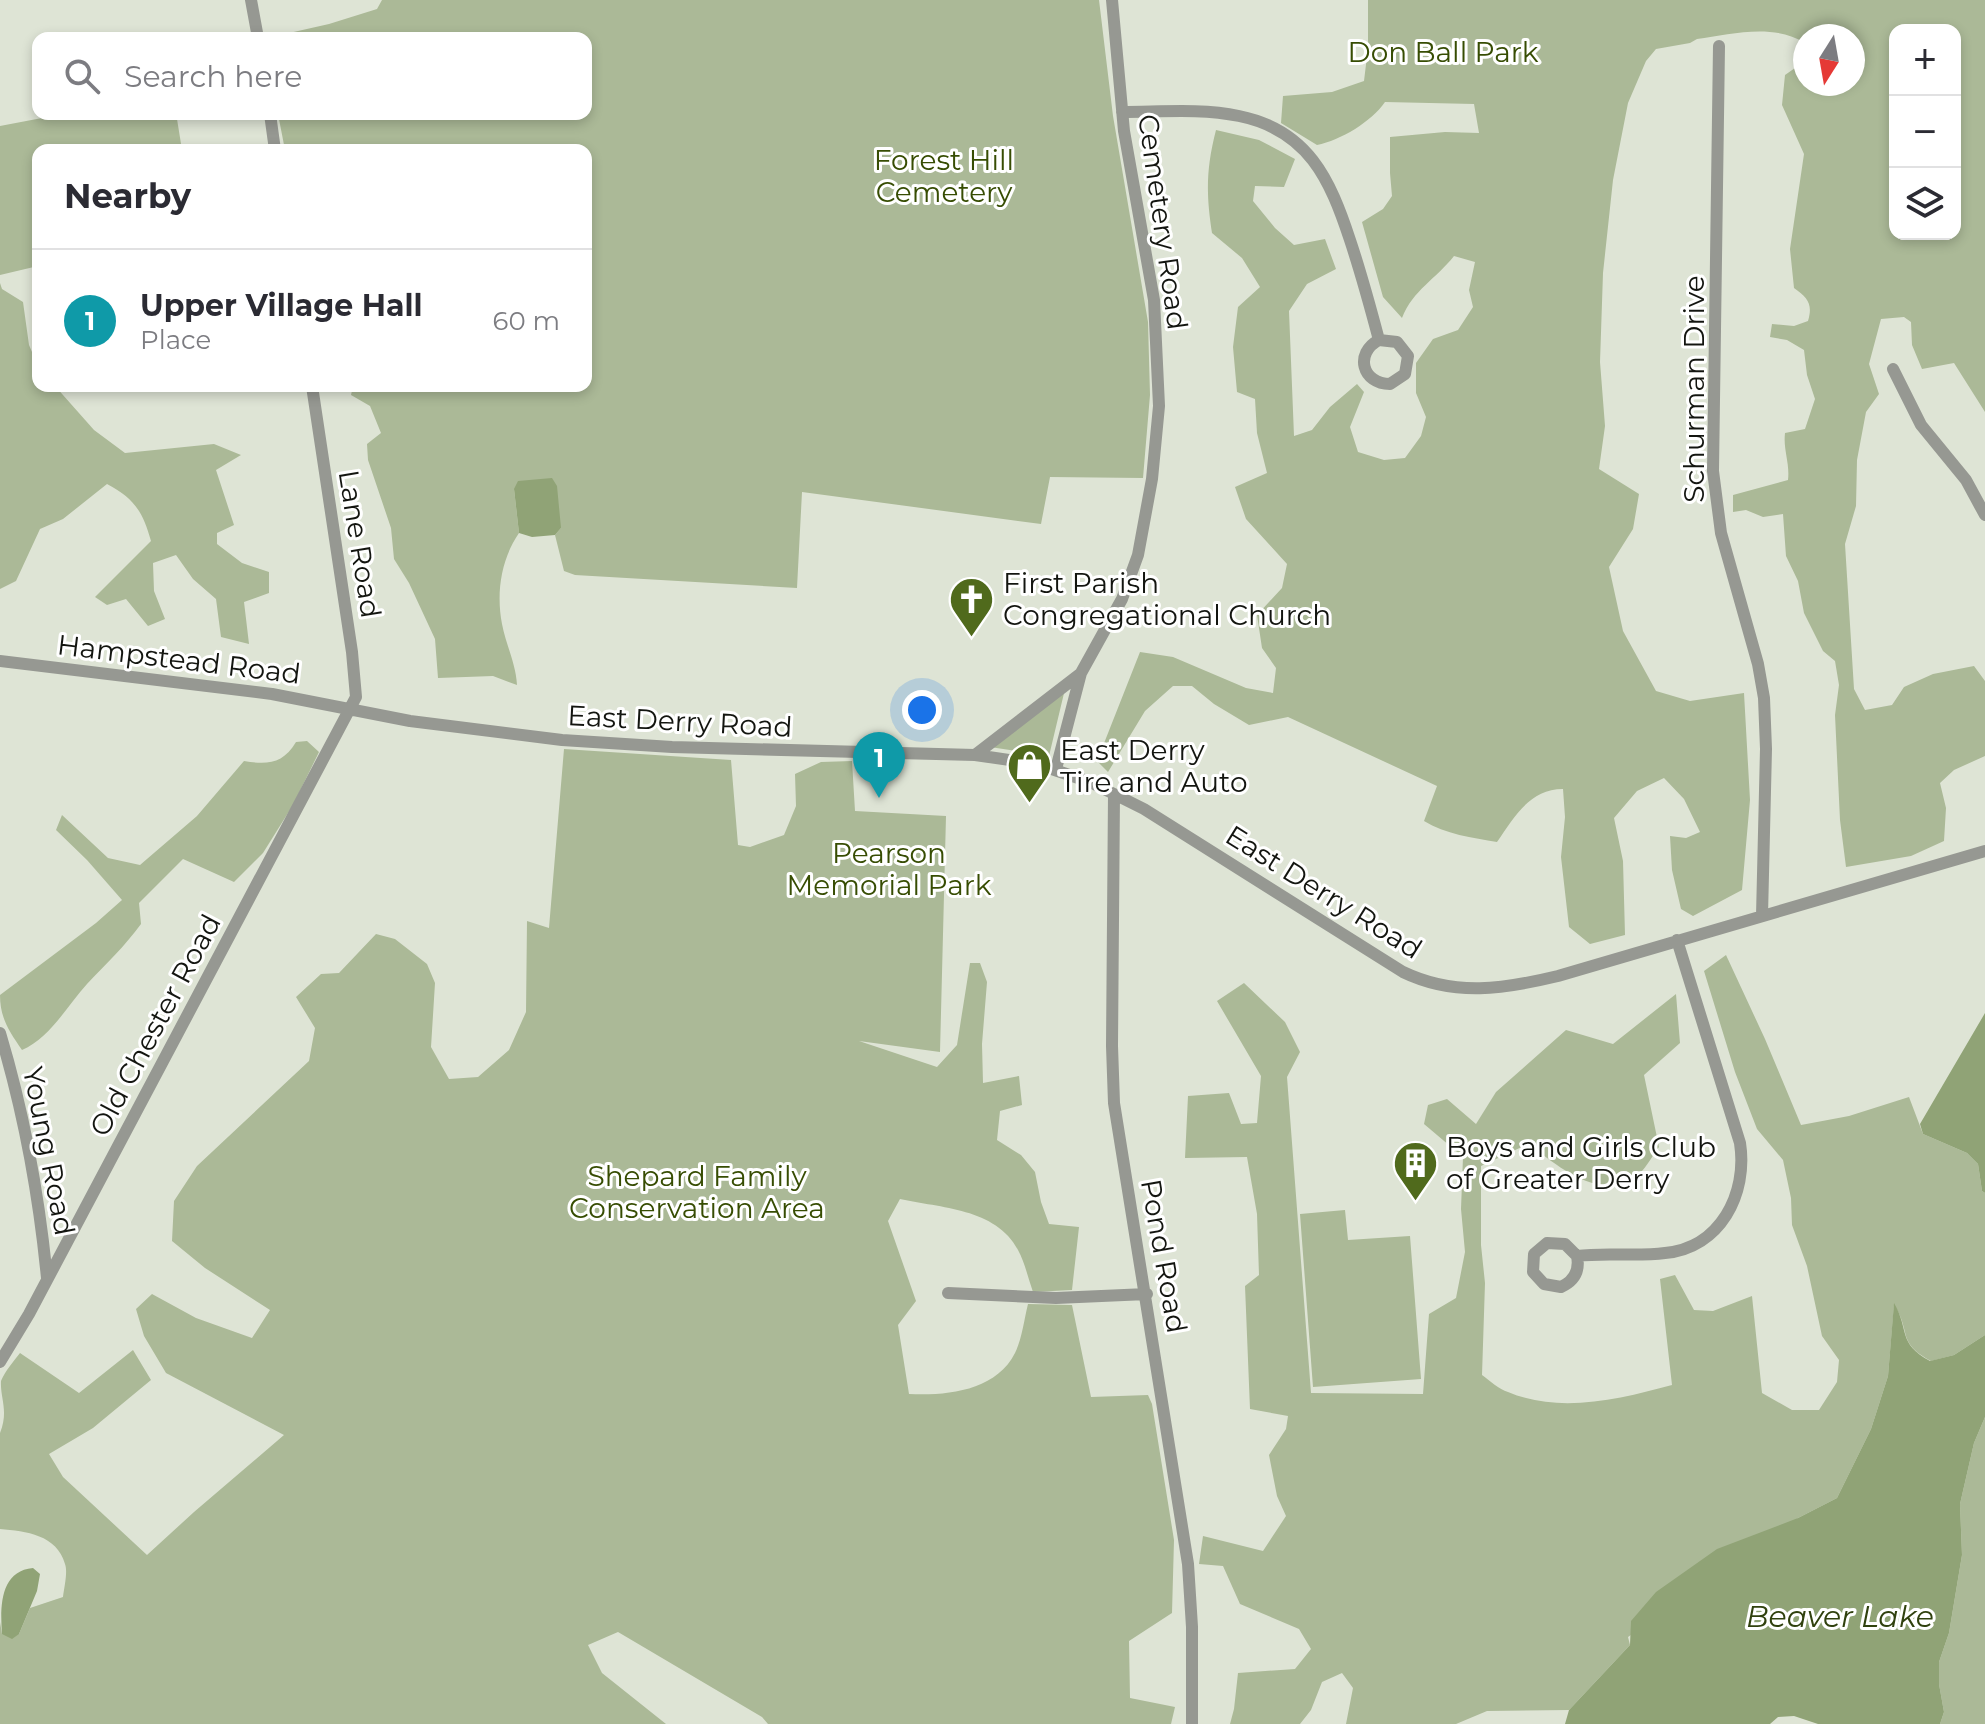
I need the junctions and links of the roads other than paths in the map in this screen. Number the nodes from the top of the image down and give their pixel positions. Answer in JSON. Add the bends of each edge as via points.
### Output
{"nodes":[{"id":1,"x":251,"y":0,"type":"edge"},
{"id":2,"x":1112,"y":0,"type":"edge"},
{"id":3,"x":257,"y":32,"type":"edge"},
{"id":4,"x":1719,"y":46,"type":"dead end"},
{"id":5,"x":1122,"y":112,"type":"junction"},
{"id":6,"x":271,"y":120,"type":"edge"},
{"id":7,"x":274,"y":144,"type":"edge"},
{"id":8,"x":1379,"y":340,"type":"dead end"},
{"id":9,"x":1893,"y":369,"type":"dead end"},
{"id":10,"x":313,"y":392,"type":"edge"},
{"id":11,"x":1985,"y":515,"type":"edge"},
{"id":12,"x":0,"y":661,"type":"edge"},
{"id":13,"x":1081,"y":673,"type":"junction"},
{"id":14,"x":352,"y":709,"type":"junction"},
{"id":15,"x":975,"y":755,"type":"junction"},
{"id":16,"x":1056,"y":769,"type":"junction"},
{"id":17,"x":1114,"y":794,"type":"junction"},
{"id":18,"x":1985,"y":851,"type":"edge"},
{"id":19,"x":1762,"y":916,"type":"junction"},
{"id":20,"x":1677,"y":940,"type":"junction"},
{"id":21,"x":0,"y":1033,"type":"edge"},
{"id":22,"x":1577,"y":1256,"type":"dead end"},
{"id":23,"x":47,"y":1278,"type":"junction"},
{"id":24,"x":948,"y":1293,"type":"dead end"},
{"id":25,"x":1147,"y":1294,"type":"junction"},
{"id":26,"x":0,"y":1362,"type":"edge"},
{"id":27,"x":1192,"y":1724,"type":"edge"}],
"edges":[{"from":1,"to":3,"type":"street"},
{"from":2,"to":5,"type":"street","name":"Cemetery Road"},
{"from":4,"to":19,"type":"street","name":"Schurman Drive","via":[[1713,471],[1721,533],[1764,698]]},
{"from":5,"to":8,"type":"street","via":[[1239,116],[1292,139],[1319,166],[1330,186]]},
{"from":5,"to":13,"type":"street","name":"Cemetery Road","via":[[1152,285],[1159,406],[1138,555],[1122,599]]},
{"from":6,"to":7,"type":"street"},
{"from":9,"to":11,"type":"street","via":[[1921,425],[1966,480]]},
{"from":10,"to":14,"type":"street","name":"Lane Road","via":[[352,652]]},
{"from":12,"to":14,"type":"street","name":"Hampstead Road","via":[[260,692]]},
{"from":13,"to":15,"type":"street"},
{"from":13,"to":16,"type":"street","name":"Cemetery Road"},
{"from":14,"to":15,"type":"street","name":"East Derry Road","via":[[600,743]]},
{"from":14,"to":23,"type":"street","name":"Old Chester Road"},
{"from":15,"to":16,"type":"street","name":"East Derry Road"},
{"from":16,"to":17,"type":"street","name":"East Derry Road"},
{"from":17,"to":20,"type":"street","name":"East Derry Road","via":[[1393,966],[1438,986],[1511,987]]},
{"from":17,"to":25,"type":"street","name":"Pond Road","via":[[1113,1086]]},
{"from":18,"to":19,"type":"street","name":"East Derry Road"},
{"from":19,"to":20,"type":"street","name":"East Derry Road"},
{"from":20,"to":22,"type":"street","via":[[1740,1143],[1739,1189],[1718,1226],[1685,1249]]},
{"from":21,"to":23,"type":"street","name":"Young Road","via":[[34,1180]]},
{"from":23,"to":26,"type":"street","name":"Old Chester Road"},
{"from":24,"to":25,"type":"street","via":[[1056,1298]]},
{"from":25,"to":27,"type":"street","name":"Pond Road","via":[[1191,1592]]}]}
